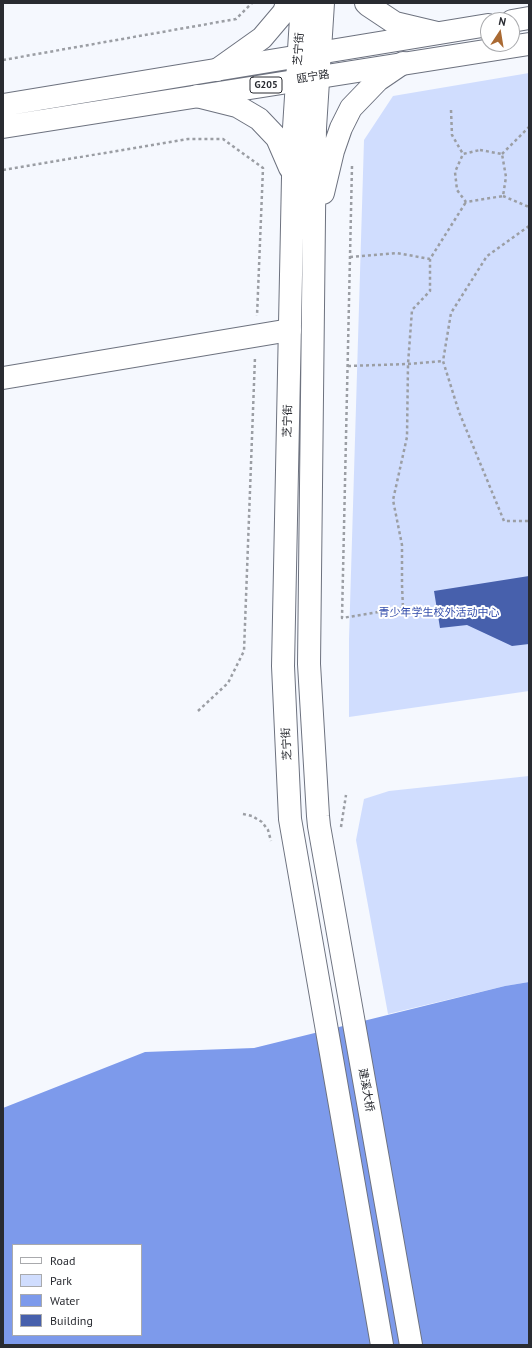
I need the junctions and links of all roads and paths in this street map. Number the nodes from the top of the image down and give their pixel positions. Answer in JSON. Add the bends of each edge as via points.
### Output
{"nodes":[{"id":1,"x":252,"y":3,"type":"edge"},
{"id":2,"x":287,"y":3,"type":"edge"},
{"id":3,"x":302,"y":3,"type":"edge"},
{"id":4,"x":323,"y":3,"type":"edge"},
{"id":5,"x":366,"y":3,"type":"edge"},
{"id":6,"x":480,"y":26,"type":"edge"},
{"id":7,"x":437,"y":33,"type":"junction"},
{"id":8,"x":529,"y":44,"type":"edge"},
{"id":9,"x":320,"y":53,"type":"junction"},
{"id":10,"x":299,"y":56,"type":"junction"},
{"id":11,"x":3,"y":60,"type":"edge"},
{"id":12,"x":403,"y":63,"type":"junction"},
{"id":13,"x":217,"y":70,"type":"junction"},
{"id":14,"x":318,"y":76,"type":"junction"},
{"id":15,"x":297,"y":80,"type":"junction"},
{"id":16,"x":198,"y":96,"type":"junction"},
{"id":17,"x":3,"y":105,"type":"edge"},
{"id":18,"x":451,"y":110,"type":"dead end"},
{"id":19,"x":3,"y":127,"type":"edge"},
{"id":20,"x":529,"y":127,"type":"edge"},
{"id":21,"x":463,"y":154,"type":"junction"},
{"id":22,"x":502,"y":154,"type":"junction"},
{"id":23,"x":352,"y":159,"type":"dead end"},
{"id":24,"x":293,"y":175,"type":"junction"},
{"id":25,"x":503,"y":196,"type":"junction"},
{"id":26,"x":466,"y":202,"type":"junction"},
{"id":27,"x":529,"y":207,"type":"edge"},
{"id":28,"x":529,"y":226,"type":"edge"},
{"id":29,"x":314,"y":232,"type":"junction"},
{"id":30,"x":350,"y":257,"type":"junction"},
{"id":31,"x":430,"y":260,"type":"junction"},
{"id":32,"x":290,"y":330,"type":"junction"},
{"id":33,"x":443,"y":361,"type":"junction"},
{"id":34,"x":408,"y":364,"type":"junction"},
{"id":35,"x":348,"y":366,"type":"junction"},
{"id":36,"x":3,"y":378,"type":"edge"},
{"id":37,"x":529,"y":521,"type":"edge"},
{"id":38,"x":346,"y":795,"type":"dead end"},
{"id":39,"x":243,"y":814,"type":"dead end"},
{"id":40,"x":331,"y":832,"type":"junction"},
{"id":41,"x":271,"y":843,"type":"dead end"},
{"id":42,"x":382,"y":1345,"type":"edge"},
{"id":43,"x":411,"y":1345,"type":"edge"}],
"edges":[{"from":1,"to":11,"type":"path","via":[[236,19]]},
{"from":2,"to":13,"type":"main road","via":[[284,12],[262,38]]},
{"from":3,"to":10,"type":"main road","name":"芝宁街"},
{"from":4,"to":9,"type":"main road","name":"芝宁街"},
{"from":5,"to":7,"type":"main road","via":[[395,23]]},
{"from":6,"to":7,"type":"main road","name":"瓯宁路","number":"G205"},
{"from":7,"to":9,"type":"main road","name":"瓯宁路","number":"G205"},
{"from":8,"to":12,"type":"main road","name":"瓯宁路","number":"G205"},
{"from":9,"to":10,"type":"main road","name":"瓯宁路","number":"G205"},
{"from":9,"to":14,"type":"main road","name":"芝宁街"},
{"from":10,"to":13,"type":"main road","name":"瓯宁路","number":"G205"},
{"from":10,"to":15,"type":"main road","name":"芝宁街"},
{"from":12,"to":14,"type":"main road","name":"瓯宁路","number":"G205"},
{"from":12,"to":29,"type":"main road","via":[[378,80],[352,106],[347,115],[333,151]]},
{"from":13,"to":17,"type":"main road","name":"瓯宁路","number":"G205"},
{"from":14,"to":15,"type":"main road","name":"瓯宁路","number":"G205"},
{"from":14,"to":29,"type":"main road","name":"芝宁街"},
{"from":15,"to":16,"type":"main road","name":"瓯宁路","number":"G205"},
{"from":15,"to":24,"type":"main road","name":"芝宁街"},
{"from":16,"to":19,"type":"main road","name":"瓯宁路","number":"G205"},
{"from":16,"to":24,"type":"main road","via":[[237,106],[259,119],[277,138]]},
{"from":18,"to":21,"type":"path","via":[[452,135]]},
{"from":20,"to":22,"type":"path"},
{"from":21,"to":22,"type":"path","via":[[480,150]]},
{"from":21,"to":26,"type":"path","via":[[455,172],[457,190]]},
{"from":22,"to":25,"type":"path","via":[[506,177]]},
{"from":23,"to":30,"type":"path"},
{"from":24,"to":32,"type":"main road","name":"芝宁街"},
{"from":25,"to":26,"type":"path"},
{"from":25,"to":27,"type":"path"},
{"from":26,"to":31,"type":"path"},
{"from":28,"to":33,"type":"path","via":[[487,256],[451,313]]},
{"from":29,"to":40,"type":"main road","name":"芝宁街","via":[[309,664],[318,816]]},
{"from":30,"to":31,"type":"path","via":[[397,253]]},
{"from":30,"to":35,"type":"path"},
{"from":31,"to":34,"type":"path","via":[[430,291],[412,310]]},
{"from":32,"to":36,"type":"main road"},
{"from":32,"to":42,"type":"main road","name":"芝宁街","via":[[283,666],[290,819]]},
{"from":33,"to":34,"type":"path"},
{"from":33,"to":37,"type":"path","via":[[458,412],[504,522]]},
{"from":34,"to":35,"type":"path"},
{"from":34,"to":35,"type":"path","via":[[407,437],[393,500],[402,545],[403,608],[342,618]]},
{"from":38,"to":40,"type":"path"},
{"from":39,"to":41,"type":"path","via":[[262,822],[268,830]]},
{"from":40,"to":43,"type":"main road","name":"建溪大桥"}]}
